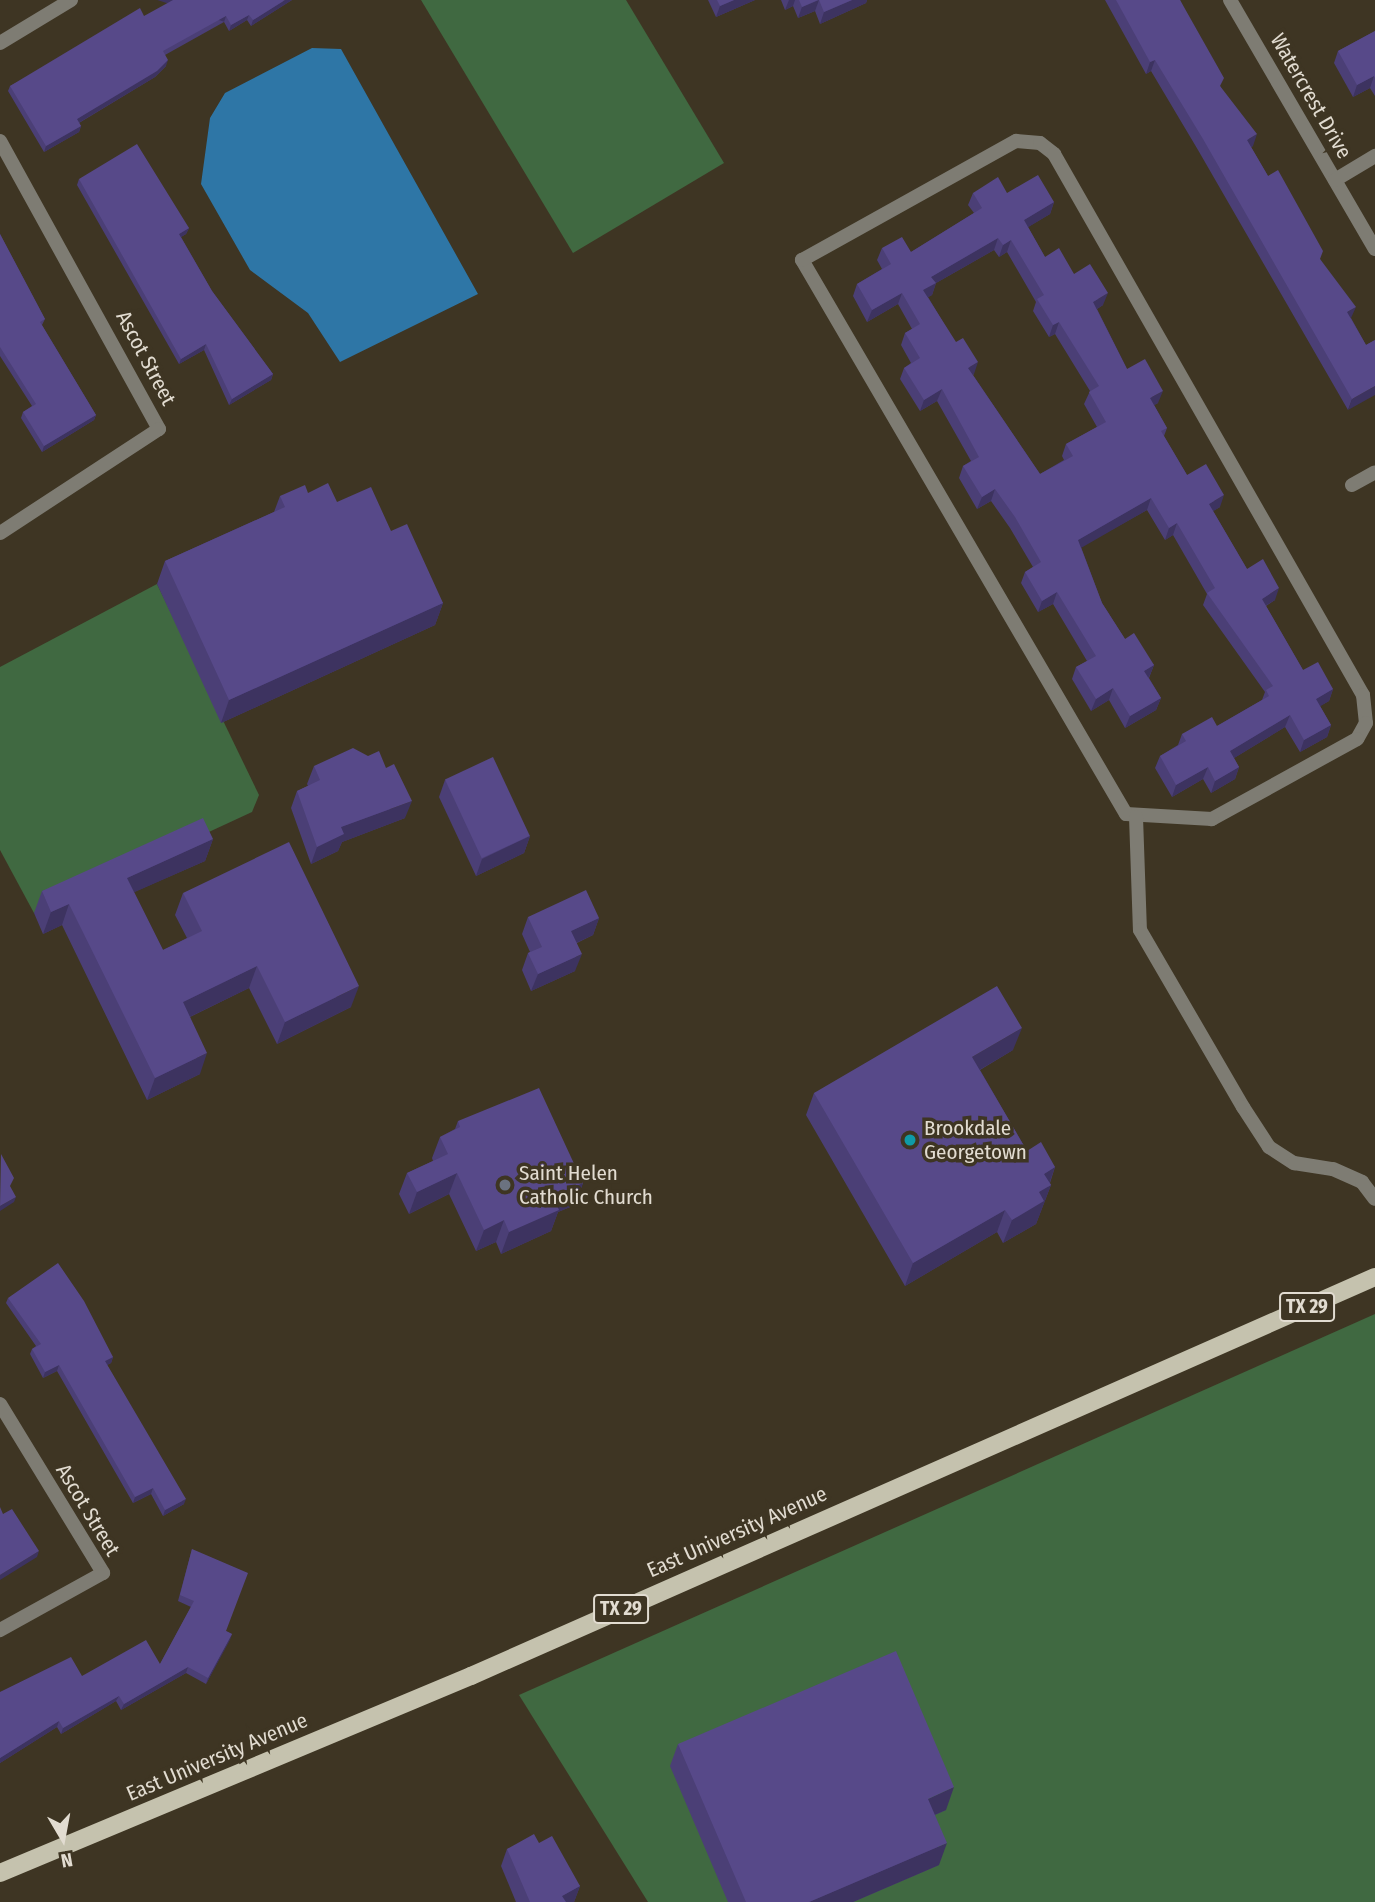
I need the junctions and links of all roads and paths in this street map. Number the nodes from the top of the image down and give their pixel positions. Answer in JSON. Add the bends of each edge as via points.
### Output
{"nodes":[{"id":1,"x":71,"y":0,"type":"edge"},
{"id":2,"x":1230,"y":0,"type":"edge"},
{"id":3,"x":0,"y":43,"type":"edge"},
{"id":4,"x":0,"y":141,"type":"edge"},
{"id":5,"x":1375,"y":156,"type":"edge"},
{"id":6,"x":1335,"y":180,"type":"junction"},
{"id":7,"x":1375,"y":249,"type":"edge"},
{"id":8,"x":1375,"y":472,"type":"edge"},
{"id":9,"x":1352,"y":485,"type":"dead end"},
{"id":10,"x":0,"y":533,"type":"edge"},
{"id":11,"x":1136,"y":817,"type":"junction"},
{"id":12,"x":1375,"y":1199,"type":"edge"},
{"id":13,"x":1375,"y":1277,"type":"edge"},
{"id":14,"x":0,"y":1404,"type":"edge"},
{"id":15,"x":0,"y":1630,"type":"edge"},
{"id":16,"x":0,"y":1873,"type":"edge"}],
"edges":[{"from":1,"to":3,"type":"street"},
{"from":2,"to":6,"type":"street","name":"Watercrest Drive"},
{"from":4,"to":10,"type":"street","name":"Ascot Street","via":[[159,429]]},
{"from":5,"to":6,"type":"street"},
{"from":6,"to":7,"type":"street","name":"Watercrest Drive"},
{"from":8,"to":9,"type":"street"},
{"from":11,"to":11,"type":"street","via":[[1212,819],[1235,811],[1357,739],[1366,723],[1363,695],[1054,154],[1040,143],[1016,141],[802,260],[1126,814]]},
{"from":11,"to":12,"type":"street","via":[[1140,930],[1243,1108],[1269,1147],[1294,1163],[1333,1169],[1362,1182]]},
{"from":13,"to":16,"type":"main road","name":"East University Avenue","number":"TX 29","via":[[471,1676]]},
{"from":14,"to":15,"type":"street","name":"Ascot Street","via":[[103,1573]]}]}
